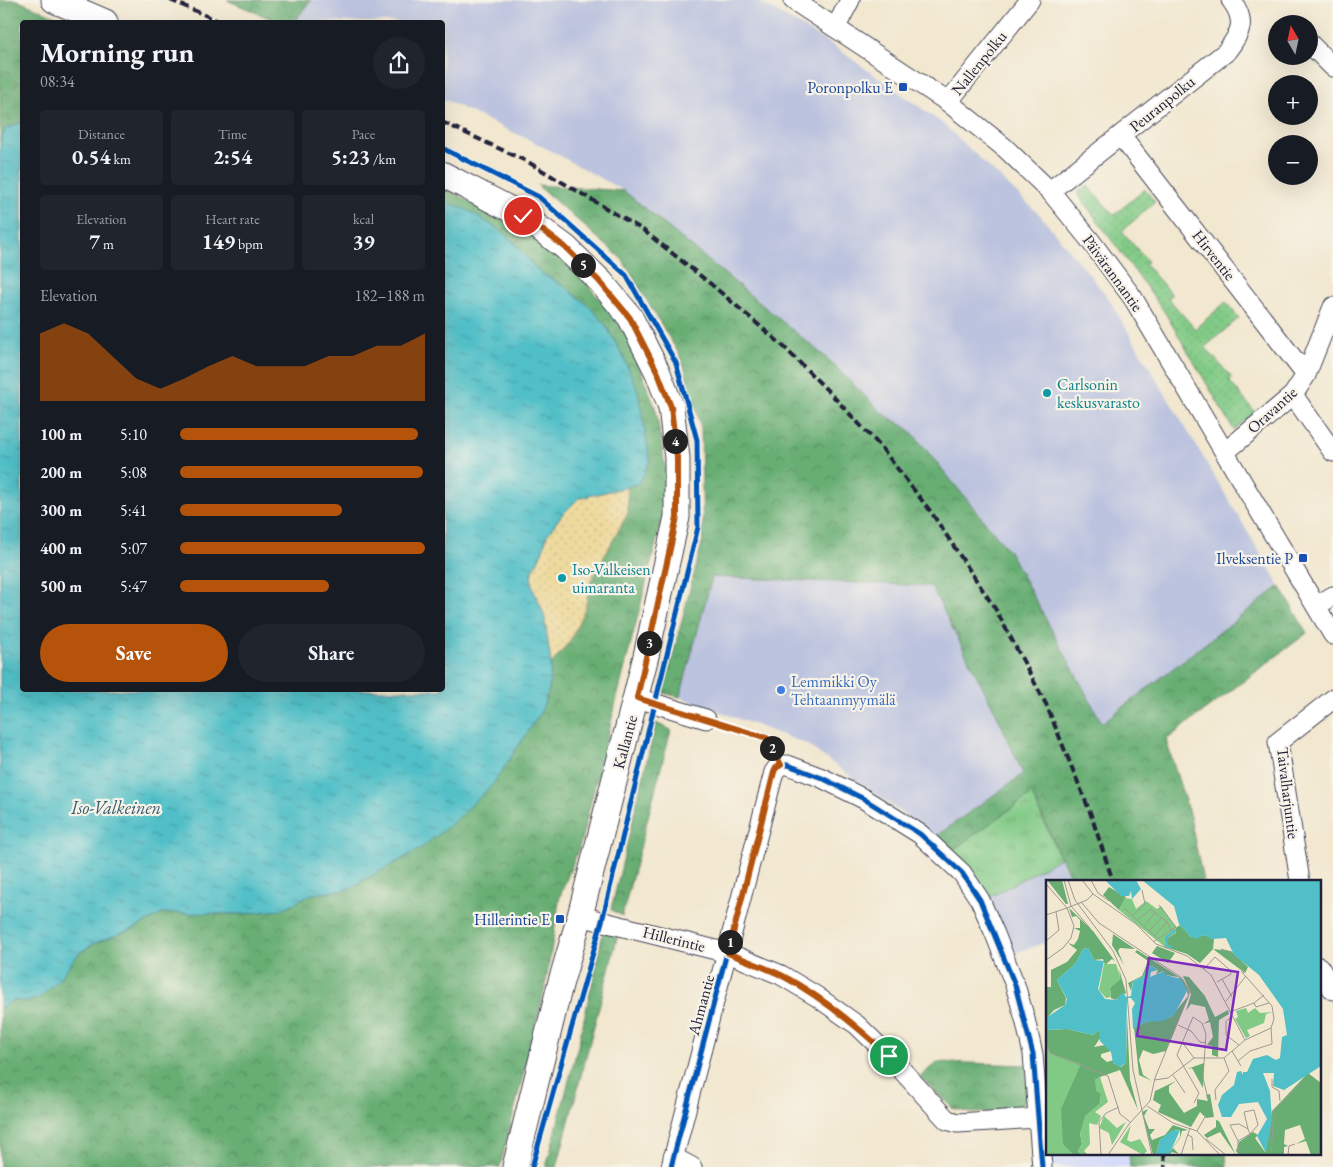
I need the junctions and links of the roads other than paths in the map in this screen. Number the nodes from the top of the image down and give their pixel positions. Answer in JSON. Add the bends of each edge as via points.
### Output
{"nodes":[{"id":1,"x":54,"y":0,"type":"edge"},
{"id":2,"x":794,"y":0,"type":"edge"},
{"id":3,"x":850,"y":0,"type":"edge"},
{"id":4,"x":1030,"y":0,"type":"edge"},
{"id":5,"x":1231,"y":0,"type":"edge"},
{"id":6,"x":100,"y":20,"type":"edge"},
{"id":7,"x":836,"y":27,"type":"junction"},
{"id":8,"x":1318,"y":52,"type":"edge"},
{"id":9,"x":1333,"y":67,"type":"edge"},
{"id":10,"x":948,"y":102,"type":"junction"},
{"id":11,"x":1121,"y":136,"type":"junction"},
{"id":12,"x":445,"y":176,"type":"edge"},
{"id":13,"x":1050,"y":191,"type":"junction"},
{"id":14,"x":1333,"y":307,"type":"edge"},
{"id":15,"x":1306,"y":375,"type":"junction"},
{"id":16,"x":1293,"y":395,"type":"junction"},
{"id":17,"x":1225,"y":452,"type":"junction"},
{"id":18,"x":1333,"y":452,"type":"edge"},
{"id":19,"x":1333,"y":596,"type":"edge"},
{"id":20,"x":1316,"y":606,"type":"junction"},
{"id":21,"x":1333,"y":635,"type":"edge"},
{"id":22,"x":637,"y":698,"type":"junction"},
{"id":23,"x":1333,"y":699,"type":"edge"},
{"id":24,"x":706,"y":719,"type":"dead end"},
{"id":25,"x":1300,"y":880,"type":"edge"},
{"id":26,"x":580,"y":916,"type":"junction"},
{"id":27,"x":728,"y":953,"type":"junction"},
{"id":28,"x":1320,"y":969,"type":"edge"},
{"id":29,"x":1333,"y":990,"type":"edge"},
{"id":30,"x":1038,"y":1118,"type":"junction"},
{"id":31,"x":672,"y":1162,"type":"edge"},
{"id":32,"x":515,"y":1167,"type":"edge"},
{"id":33,"x":692,"y":1167,"type":"edge"},
{"id":34,"x":1042,"y":1167,"type":"edge"}],
"edges":[{"from":1,"to":6,"type":"main road"},
{"from":2,"to":7,"type":"street","name":"Päivärannantie"},
{"from":3,"to":7,"type":"street"},
{"from":4,"to":10,"type":"street","name":"Nallenpolku"},
{"from":5,"to":11,"type":"street","name":"Peuranpolku","via":[[1238,10],[1241,26],[1238,38],[1226,52]]},
{"from":7,"to":10,"type":"street","name":"Päivärannantie"},
{"from":8,"to":9,"type":"street"},
{"from":10,"to":13,"type":"street","name":"Päivärannantie","via":[[1005,148]]},
{"from":11,"to":13,"type":"street","name":"Peuranpolku"},
{"from":11,"to":15,"type":"street","name":"Hirventie"},
{"from":12,"to":22,"type":"main road","name":"Kallantie","via":[[523,216],[565,247],[600,282],[630,318],[671,407],[677,458],[677,517]]},
{"from":13,"to":17,"type":"street","name":"Päivärannantie","via":[[1133,298]]},
{"from":14,"to":15,"type":"street","name":"Oravantie"},
{"from":15,"to":16,"type":"street","name":"Oravantie"},
{"from":16,"to":17,"type":"street","name":"Oravantie"},
{"from":16,"to":18,"type":"street"},
{"from":17,"to":20,"type":"street","name":"Päivärannantie"},
{"from":19,"to":20,"type":"street"},
{"from":20,"to":21,"type":"street","name":"Päivärannantie"},
{"from":22,"to":24,"type":"street"},
{"from":22,"to":26,"type":"main road","name":"Kallantie"},
{"from":23,"to":25,"type":"street","name":"Taivalharjuntie","via":[[1278,742]]},
{"from":26,"to":27,"type":"street","name":"Hillerintie"},
{"from":26,"to":32,"type":"main road","name":"Kallantie"},
{"from":27,"to":30,"type":"street","name":"Hillerintie","via":[[781,975],[857,1026],[947,1120],[958,1123]]},
{"from":27,"to":30,"type":"street","name":"Ahmantie","via":[[776,768],[788,765],[864,799],[920,834],[962,873],[980,900],[1015,985],[1033,1054]]},
{"from":27,"to":31,"type":"street","name":"Ahmantie"},
{"from":28,"to":29,"type":"street"},
{"from":30,"to":34,"type":"street"},
{"from":31,"to":33,"type":"street"}]}
